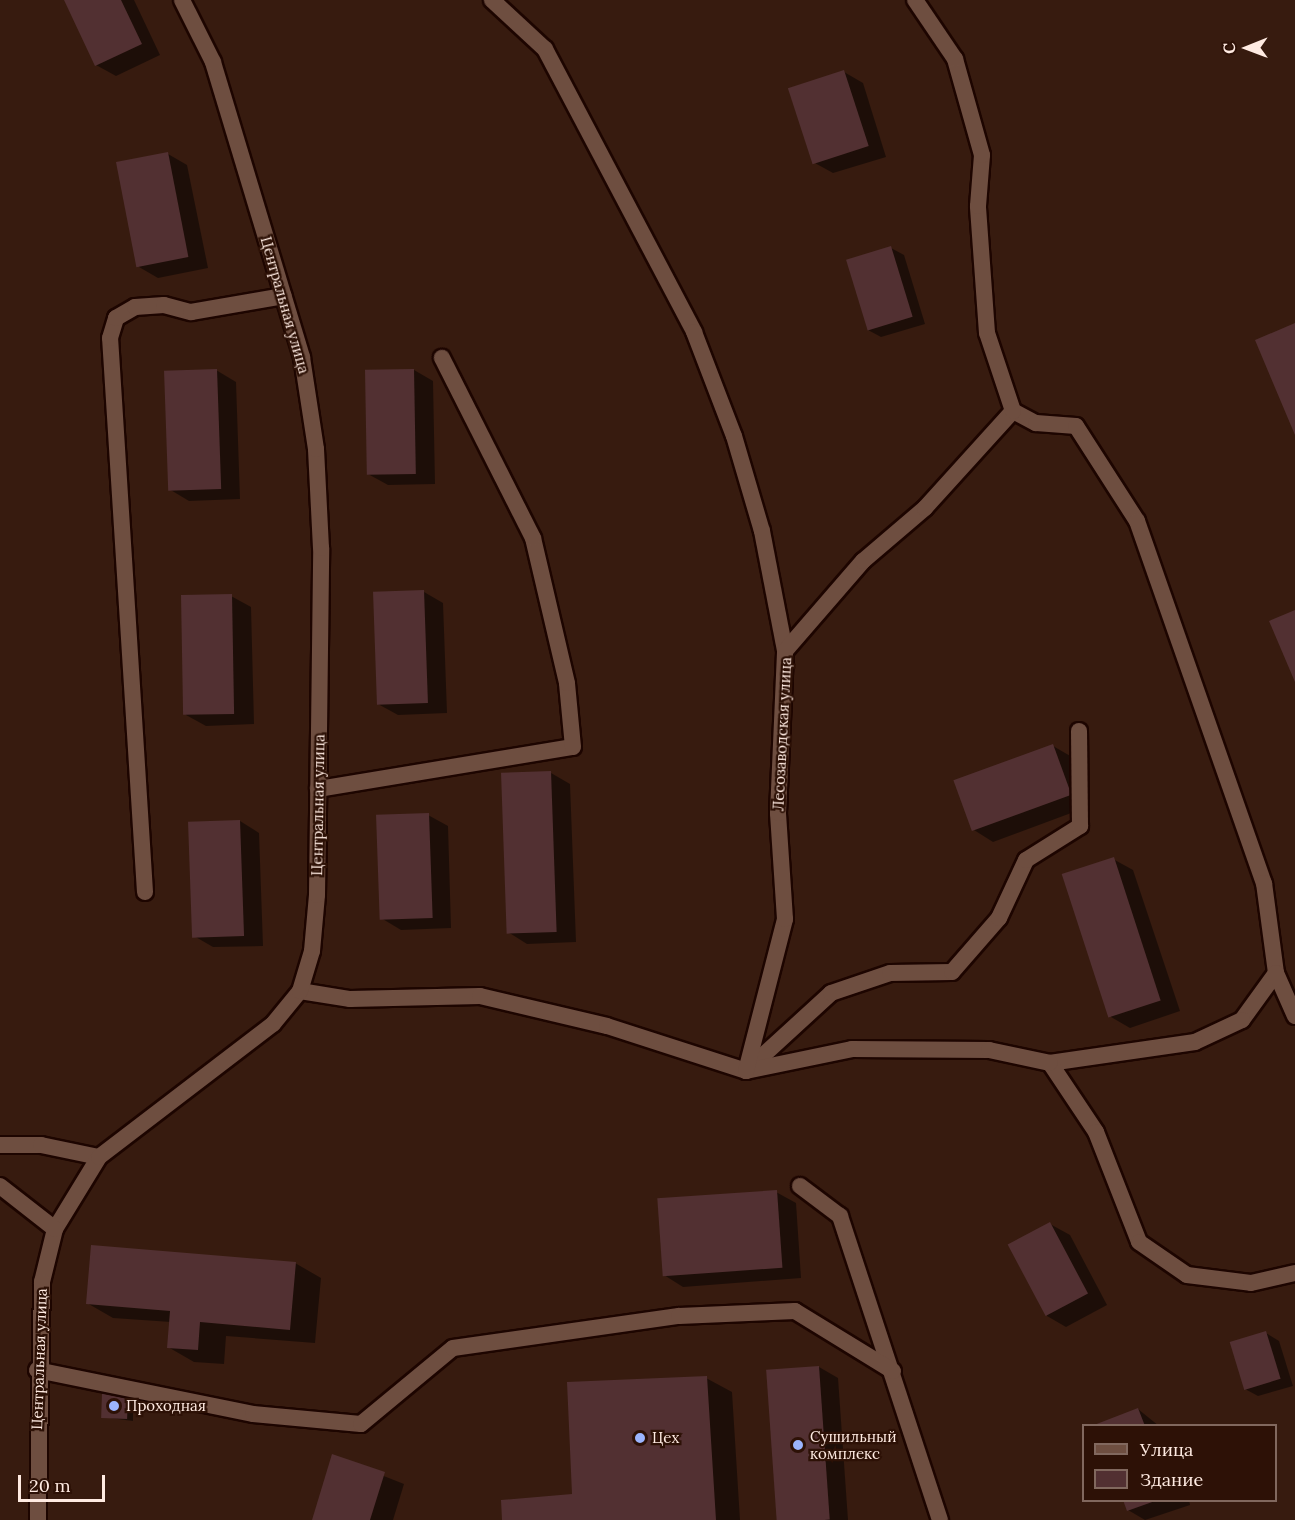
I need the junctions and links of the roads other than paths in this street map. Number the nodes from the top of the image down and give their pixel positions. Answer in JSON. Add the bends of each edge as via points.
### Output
{"nodes":[{"id":1,"x":182,"y":0,"type":"edge"},
{"id":2,"x":492,"y":0,"type":"edge"},
{"id":3,"x":915,"y":0,"type":"edge"},
{"id":4,"x":284,"y":296,"type":"junction"},
{"id":5,"x":442,"y":358,"type":"dead end"},
{"id":6,"x":1013,"y":411,"type":"junction"},
{"id":7,"x":785,"y":651,"type":"junction"},
{"id":8,"x":1078,"y":731,"type":"dead end"},
{"id":9,"x":318,"y":789,"type":"junction"},
{"id":10,"x":145,"y":892,"type":"dead end"},
{"id":11,"x":1276,"y":973,"type":"junction"},
{"id":12,"x":300,"y":991,"type":"junction"},
{"id":13,"x":1295,"y":1016,"type":"edge"},
{"id":14,"x":1050,"y":1063,"type":"junction"},
{"id":15,"x":746,"y":1071,"type":"junction"},
{"id":16,"x":0,"y":1145,"type":"edge"},
{"id":17,"x":99,"y":1157,"type":"junction"},
{"id":18,"x":0,"y":1185,"type":"edge"},
{"id":19,"x":800,"y":1186,"type":"dead end"},
{"id":20,"x":55,"y":1229,"type":"junction"},
{"id":21,"x":1295,"y":1273,"type":"edge"},
{"id":22,"x":37,"y":1370,"type":"junction"},
{"id":23,"x":893,"y":1371,"type":"junction"},
{"id":24,"x":38,"y":1520,"type":"edge"},
{"id":25,"x":940,"y":1520,"type":"edge"}],
"edges":[{"from":1,"to":4,"type":"street","name":"Центральная улица","via":[[213,62]]},
{"from":2,"to":7,"type":"street","via":[[545,49],[694,332],[753,499]]},
{"from":3,"to":6,"type":"street","via":[[955,58],[982,155],[978,206],[987,333]]},
{"from":4,"to":9,"type":"street","name":"Центральная улица","via":[[302,357],[316,449],[321,548]]},
{"from":4,"to":10,"type":"street","via":[[191,312],[164,305],[135,307],[117,318],[110,338]]},
{"from":5,"to":9,"type":"street","via":[[533,538],[567,683],[573,747]]},
{"from":6,"to":7,"type":"street","name":"Лесозаводская улица","via":[[926,508],[863,561]]},
{"from":6,"to":11,"type":"street","via":[[1036,423],[1076,426],[1137,521],[1264,883]]},
{"from":7,"to":15,"type":"street","name":"Лесозаводская улица","via":[[778,813],[785,919]]},
{"from":8,"to":15,"type":"street","via":[[1080,826],[1026,860],[999,918],[952,972],[890,973],[831,993]]},
{"from":9,"to":12,"type":"street","name":"Центральная улица","via":[[317,895],[312,951]]},
{"from":11,"to":13,"type":"street"},
{"from":11,"to":14,"type":"street","via":[[1242,1020],[1195,1042]]},
{"from":12,"to":15,"type":"street","via":[[350,999],[480,996],[607,1026]]},
{"from":12,"to":17,"type":"street","name":"Центральная улица","via":[[273,1024]]},
{"from":14,"to":15,"type":"street","via":[[989,1050],[852,1049]]},
{"from":14,"to":21,"type":"street","via":[[1096,1132],[1139,1242],[1187,1275],[1251,1284]]},
{"from":16,"to":17,"type":"street","via":[[41,1145]]},
{"from":17,"to":20,"type":"street","name":"Центральная улица"},
{"from":18,"to":20,"type":"street"},
{"from":19,"to":23,"type":"street","via":[[840,1216]]},
{"from":20,"to":22,"type":"street","name":"Центральная улица","via":[[42,1282]]},
{"from":22,"to":23,"type":"street","via":[[253,1414],[361,1424],[453,1348],[679,1316],[795,1311]]},
{"from":22,"to":24,"type":"street","name":"Центральная улица"},
{"from":23,"to":25,"type":"street"}]}
